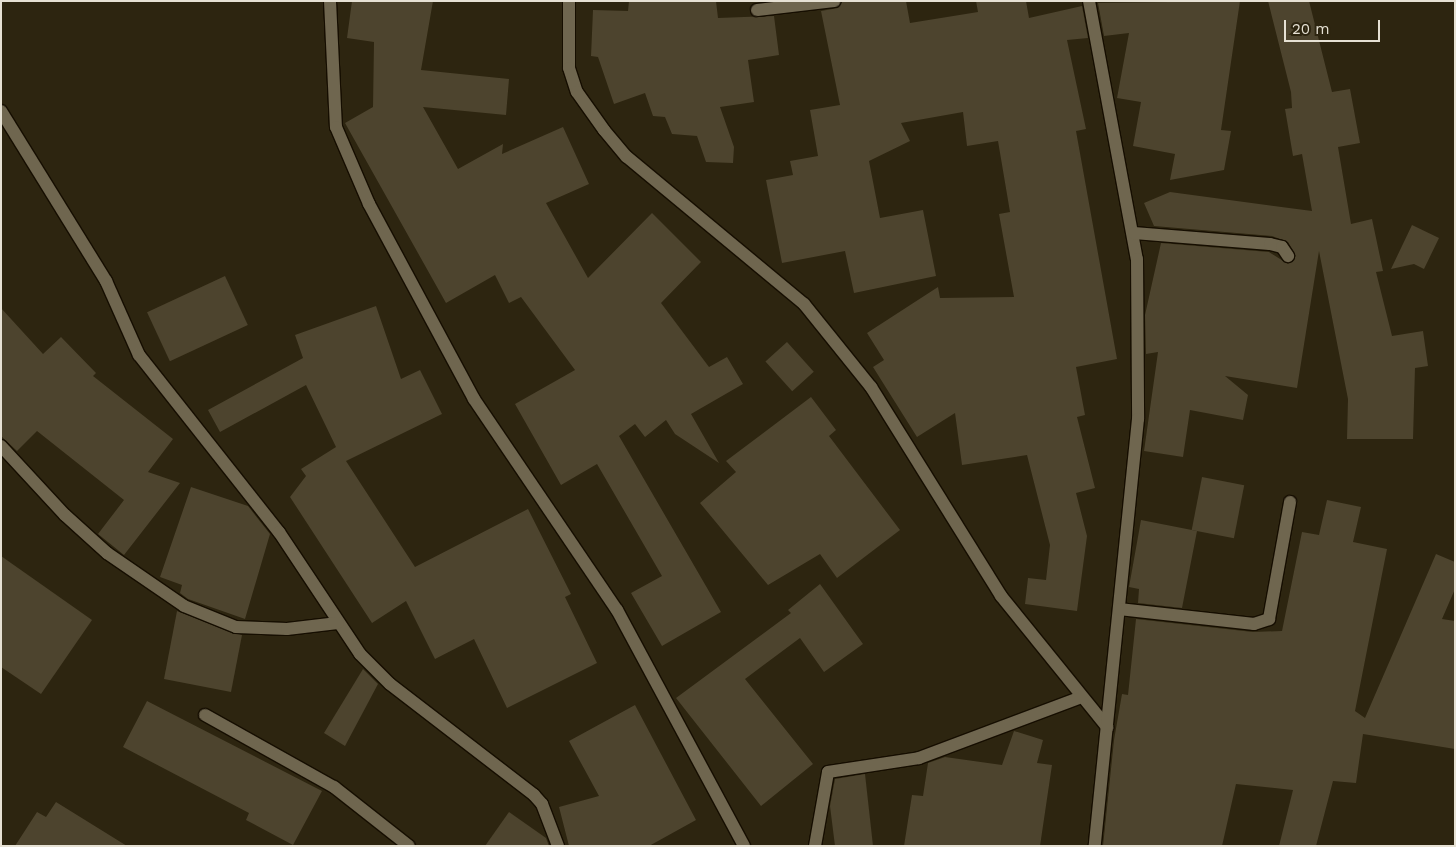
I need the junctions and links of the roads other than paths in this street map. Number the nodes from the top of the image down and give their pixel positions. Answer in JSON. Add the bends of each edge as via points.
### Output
{"nodes":[{"id":1,"x":330,"y":1,"type":"edge"},
{"id":2,"x":569,"y":1,"type":"edge"},
{"id":3,"x":834,"y":1,"type":"edge"},
{"id":4,"x":1089,"y":1,"type":"edge"},
{"id":5,"x":758,"y":10,"type":"dead end"},
{"id":6,"x":1,"y":111,"type":"edge"},
{"id":7,"x":1134,"y":233,"type":"junction"},
{"id":8,"x":1288,"y":256,"type":"dead end"},
{"id":9,"x":1,"y":446,"type":"edge"},
{"id":10,"x":1290,"y":502,"type":"dead end"},
{"id":11,"x":1119,"y":609,"type":"junction"},
{"id":12,"x":338,"y":622,"type":"junction"},
{"id":13,"x":1081,"y":697,"type":"junction"},
{"id":14,"x":205,"y":715,"type":"dead end"},
{"id":15,"x":1107,"y":727,"type":"junction"},
{"id":16,"x":409,"y":846,"type":"edge"},
{"id":17,"x":558,"y":846,"type":"edge"},
{"id":18,"x":744,"y":846,"type":"edge"},
{"id":19,"x":815,"y":846,"type":"edge"},
{"id":20,"x":1095,"y":846,"type":"edge"}],
"edges":[{"from":1,"to":18,"type":"street","via":[[336,127],[369,204],[474,399],[616,610]]},
{"from":2,"to":13,"type":"street","via":[[569,68],[577,92],[604,130],[627,157],[804,304],[870,387],[1001,596]]},
{"from":3,"to":5,"type":"street"},
{"from":4,"to":7,"type":"street"},
{"from":6,"to":12,"type":"street","via":[[106,281],[139,355],[279,532]]},
{"from":7,"to":8,"type":"street","via":[[1270,244],[1282,247]]},
{"from":7,"to":11,"type":"street","via":[[1138,419]]},
{"from":9,"to":12,"type":"street","via":[[64,515],[107,553],[184,606],[236,627],[287,629]]},
{"from":10,"to":11,"type":"street","via":[[1269,619],[1254,624]]},
{"from":11,"to":15,"type":"street"},
{"from":12,"to":17,"type":"street","via":[[368,665],[534,795],[542,804]]},
{"from":13,"to":15,"type":"street"},
{"from":13,"to":19,"type":"street","via":[[920,758],[828,772]]},
{"from":14,"to":16,"type":"street","via":[[334,787]]},
{"from":15,"to":20,"type":"street"}]}
